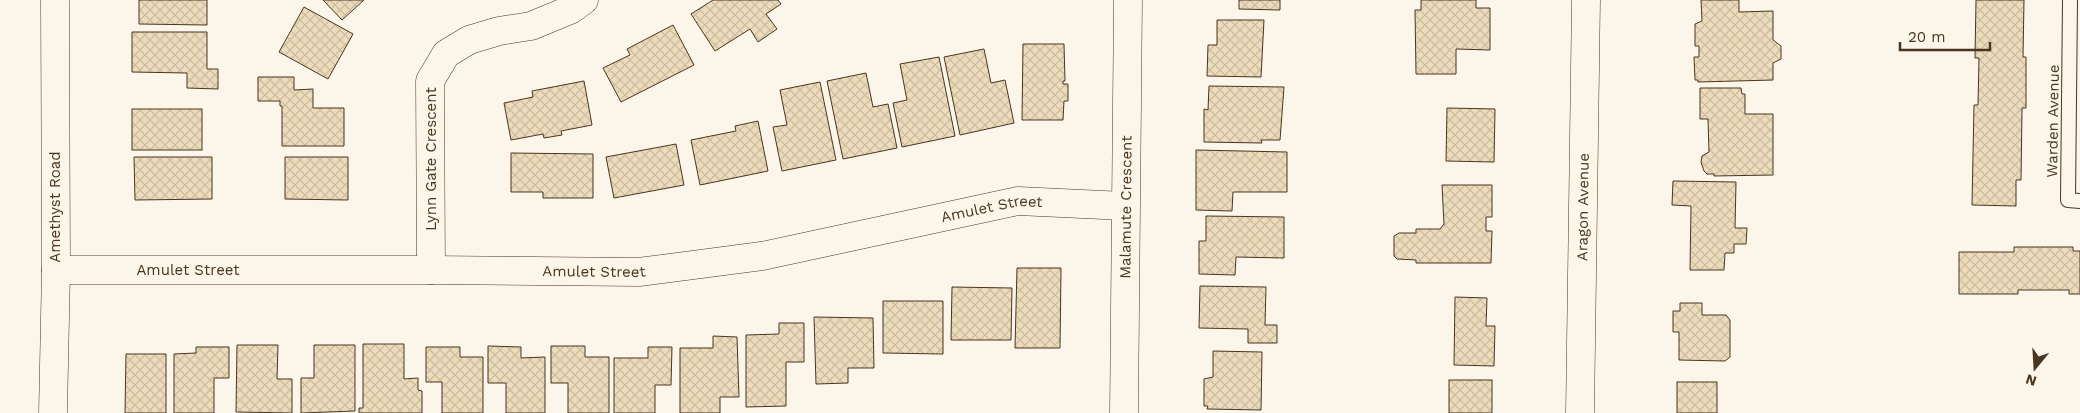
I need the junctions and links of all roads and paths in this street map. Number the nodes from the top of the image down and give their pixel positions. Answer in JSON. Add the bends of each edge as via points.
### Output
{"nodes":[{"id":1,"x":55,"y":0,"type":"edge"},
{"id":2,"x":584,"y":0,"type":"edge"},
{"id":3,"x":1128,"y":0,"type":"edge"},
{"id":4,"x":1586,"y":0,"type":"edge"},
{"id":5,"x":2070,"y":0,"type":"edge"},
{"id":6,"x":2080,"y":201,"type":"edge"},
{"id":7,"x":1125,"y":206,"type":"junction"},
{"id":8,"x":56,"y":270,"type":"junction"},
{"id":9,"x":431,"y":270,"type":"junction"},
{"id":10,"x":53,"y":413,"type":"edge"},
{"id":11,"x":1124,"y":413,"type":"edge"},
{"id":12,"x":1580,"y":413,"type":"edge"}],
"edges":[{"from":1,"to":8,"type":"street","name":"Amethyst Road"},
{"from":2,"to":9,"type":"street","name":"Lynn Gate Crescent","via":[[572,9],[531,26],[469,40],[446,54],[430,81]]},
{"from":3,"to":7,"type":"street","name":"Malamute Crescent"},
{"from":4,"to":12,"type":"street","name":"Aragon Avenue"},
{"from":5,"to":6,"type":"lane","name":"Warden Avenue","via":[[2068,200]]},
{"from":7,"to":9,"type":"street","name":"Amulet Street","via":[[1018,201],[762,256],[639,272]]},
{"from":7,"to":11,"type":"street","name":"Malamute Crescent"},
{"from":8,"to":9,"type":"street","name":"Amulet Street"},
{"from":8,"to":10,"type":"street","name":"Amethyst Road"}]}
